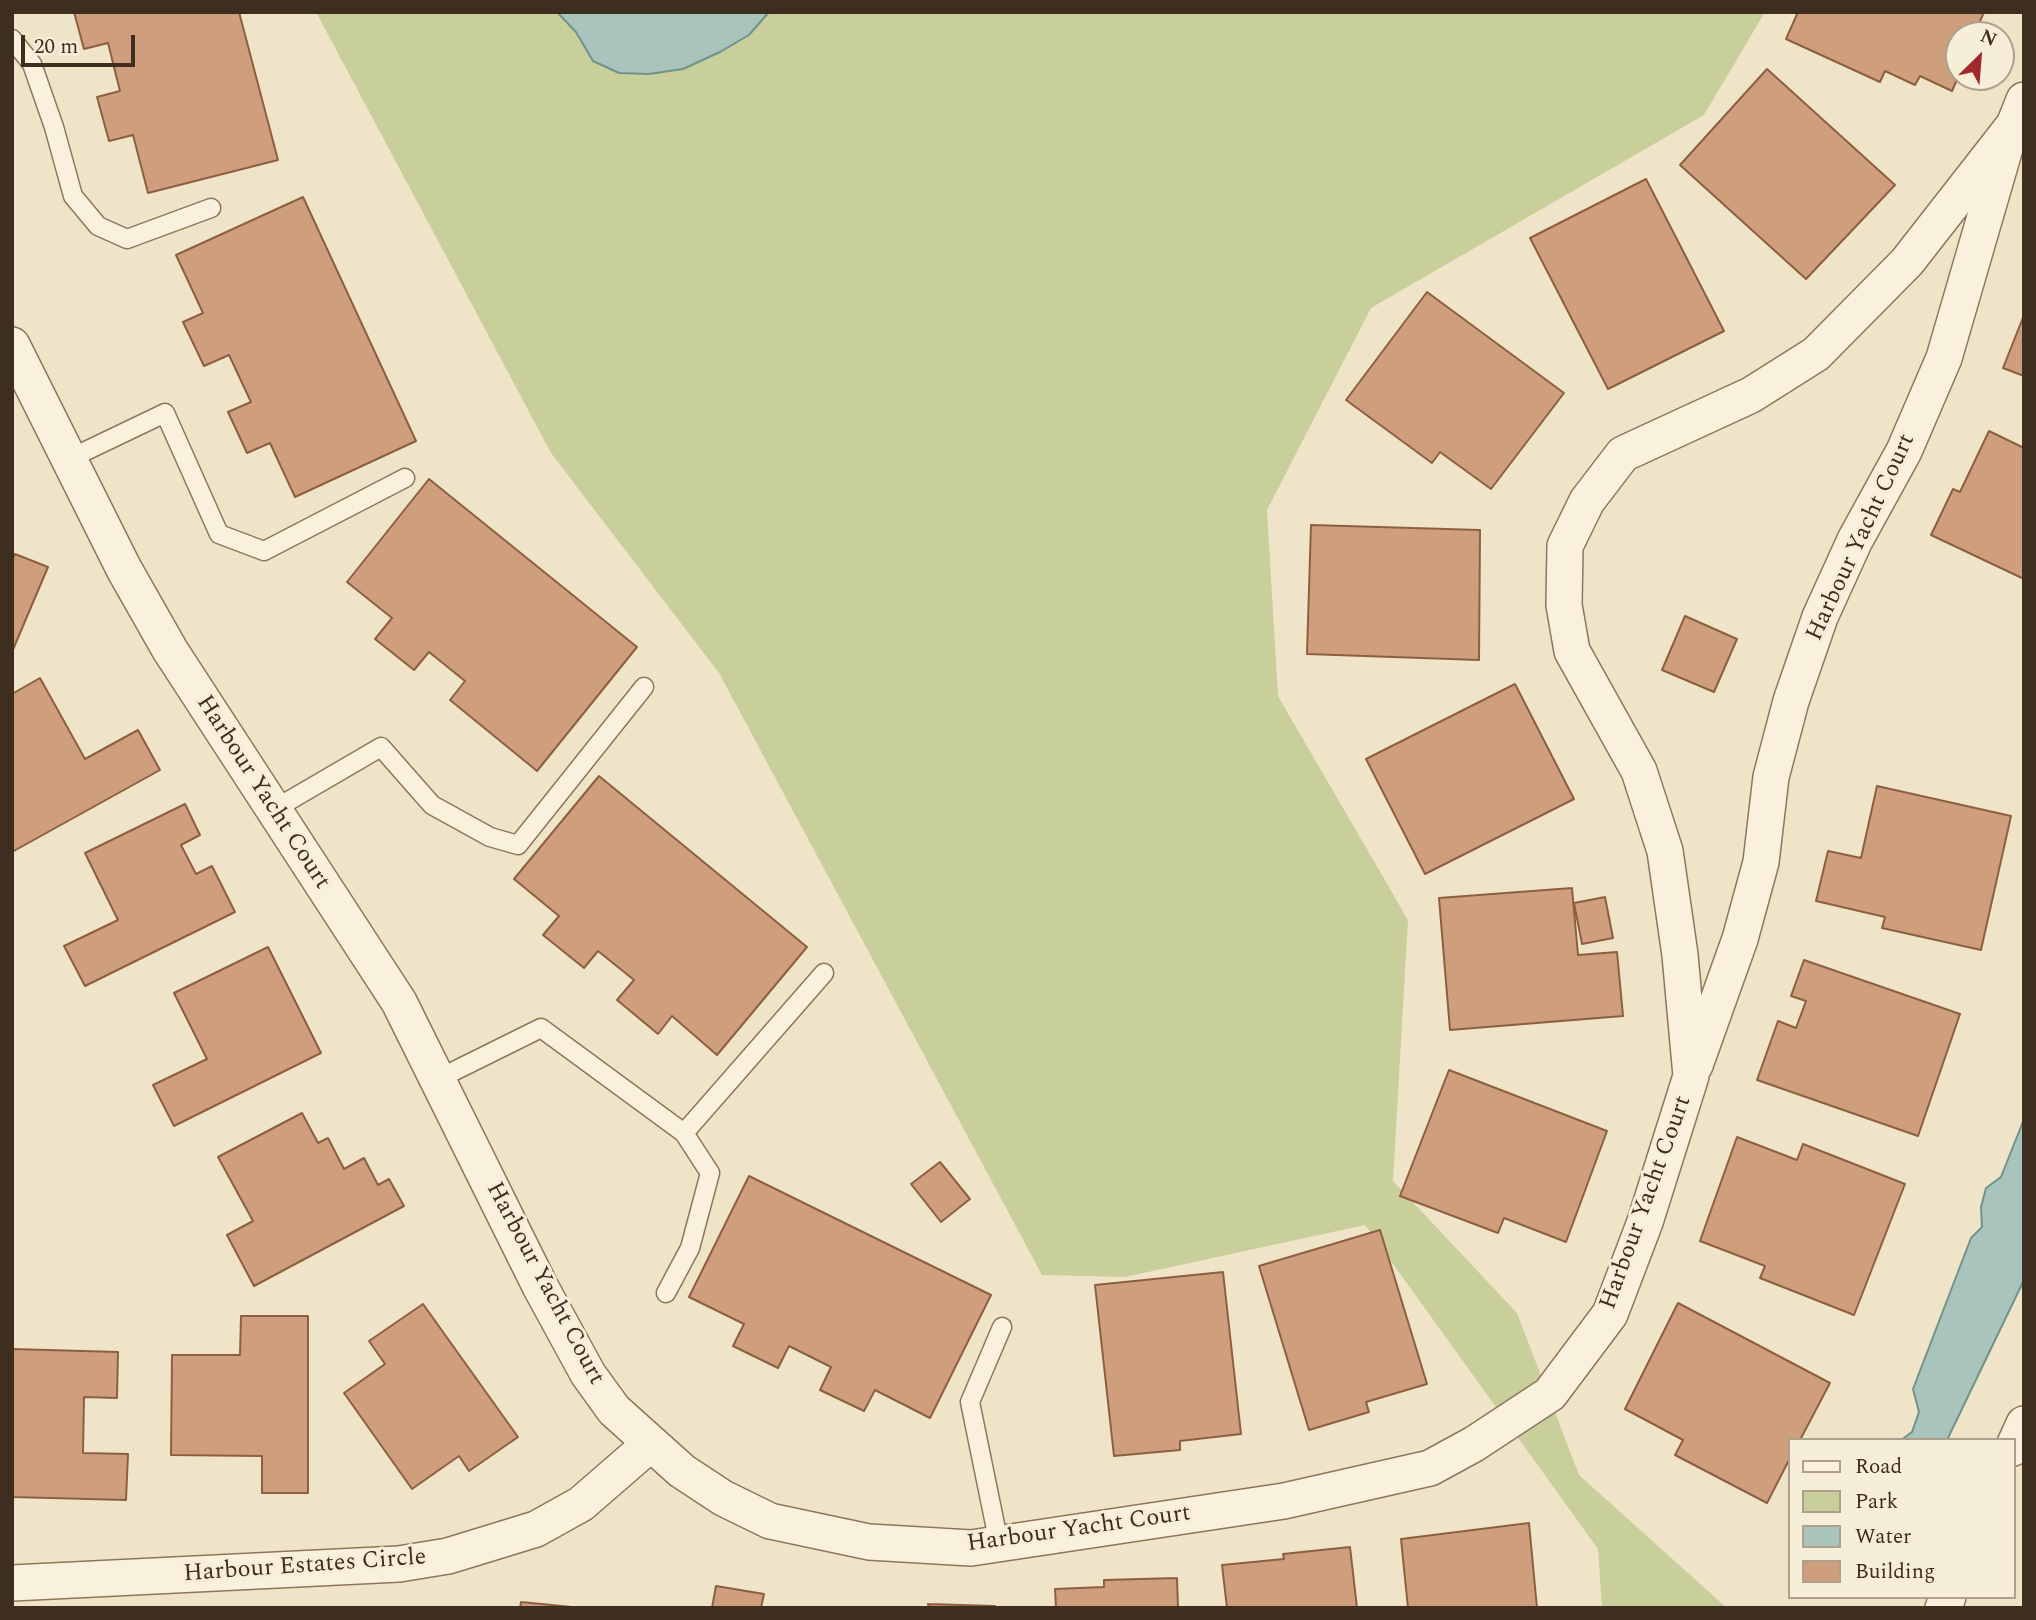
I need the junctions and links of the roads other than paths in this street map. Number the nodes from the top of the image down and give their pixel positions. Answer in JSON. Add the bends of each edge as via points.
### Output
{"nodes":[{"id":1,"x":12,"y":38,"type":"edge"},
{"id":2,"x":2019,"y":112,"type":"edge"},
{"id":3,"x":211,"y":208,"type":"dead end"},
{"id":4,"x":12,"y":345,"type":"edge"},
{"id":5,"x":69,"y":459,"type":"junction"},
{"id":6,"x":404,"y":478,"type":"dead end"},
{"id":7,"x":644,"y":687,"type":"dead end"},
{"id":8,"x":273,"y":810,"type":"junction"},
{"id":9,"x":824,"y":973,"type":"dead end"},
{"id":10,"x":1691,"y":1076,"type":"junction"},
{"id":11,"x":438,"y":1079,"type":"junction"},
{"id":12,"x":684,"y":1133,"type":"junction"},
{"id":13,"x":666,"y":1293,"type":"dead end"},
{"id":14,"x":1002,"y":1327,"type":"dead end"},
{"id":15,"x":2024,"y":1424,"type":"edge"},
{"id":16,"x":649,"y":1444,"type":"junction"},
{"id":17,"x":2015,"y":1444,"type":"edge"},
{"id":18,"x":999,"y":1544,"type":"junction"},
{"id":19,"x":12,"y":1583,"type":"edge"}],
"edges":[{"from":1,"to":3,"type":"lane","via":[[32,64],[73,196],[98,226],[127,239]]},
{"from":2,"to":10,"type":"street","name":"Harbour Yacht Court","via":[[2002,153],[1944,358],[1904,451],[1855,540],[1803,665],[1771,777],[1761,862],[1740,939]]},
{"from":2,"to":10,"type":"street","name":"Harbour Yacht Court","via":[[1907,262],[1816,354],[1751,395],[1623,454],[1587,501],[1565,546],[1564,605],[1572,651],[1639,771],[1665,851]]},
{"from":4,"to":5,"type":"street","name":"Harbour Yacht Court"},
{"from":5,"to":6,"type":"lane","via":[[165,413],[219,534],[264,551]]},
{"from":5,"to":8,"type":"street","name":"Harbour Yacht Court","via":[[170,650]]},
{"from":7,"to":8,"type":"lane","via":[[518,845],[490,837],[432,804],[381,747]]},
{"from":8,"to":11,"type":"street","name":"Harbour Yacht Court","via":[[399,1002]]},
{"from":9,"to":12,"type":"lane"},
{"from":10,"to":18,"type":"street","name":"Harbour Yacht Court","via":[[1610,1314],[1550,1394],[1430,1468],[1284,1500]]},
{"from":11,"to":12,"type":"lane","via":[[541,1028]]},
{"from":11,"to":16,"type":"street","name":"Harbour Yacht Court","via":[[588,1374],[614,1410]]},
{"from":12,"to":13,"type":"lane","via":[[710,1173],[690,1248]]},
{"from":14,"to":18,"type":"lane","via":[[970,1402]]},
{"from":15,"to":17,"type":"street"},
{"from":16,"to":18,"type":"street","name":"Harbour Yacht Court","via":[[723,1499],[770,1521],[869,1542],[971,1548]]},
{"from":16,"to":19,"type":"street","name":"Harbour Estates Circle","via":[[581,1504],[559,1517],[496,1544],[447,1556],[398,1564]]}]}
